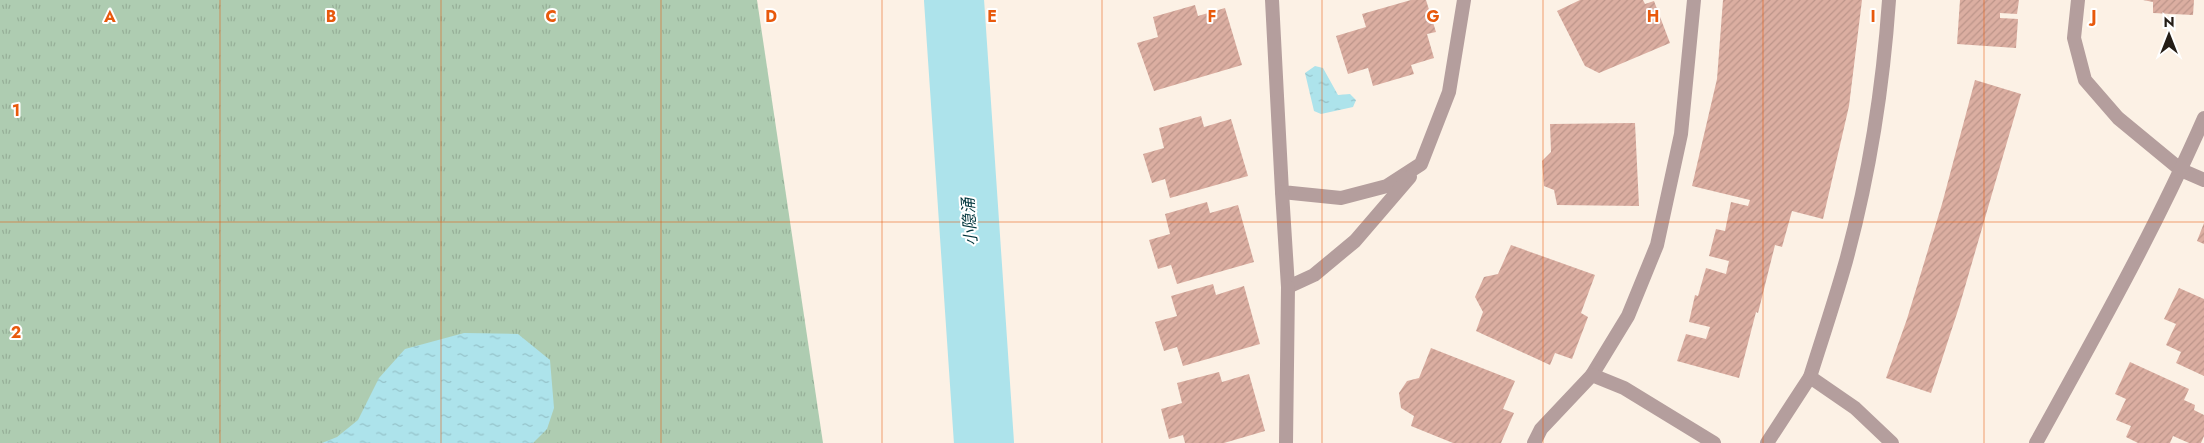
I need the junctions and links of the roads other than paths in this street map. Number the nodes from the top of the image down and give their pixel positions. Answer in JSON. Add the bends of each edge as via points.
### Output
{"nodes":[{"id":1,"x":1272,"y":0,"type":"edge"},
{"id":2,"x":1464,"y":0,"type":"edge"},
{"id":3,"x":1694,"y":0,"type":"edge"},
{"id":4,"x":1889,"y":0,"type":"edge"},
{"id":5,"x":2078,"y":0,"type":"edge"},
{"id":6,"x":2204,"y":118,"type":"edge"},
{"id":7,"x":1421,"y":164,"type":"junction"},
{"id":8,"x":2181,"y":170,"type":"junction"},
{"id":9,"x":2204,"y":180,"type":"edge"},
{"id":10,"x":1282,"y":192,"type":"junction"},
{"id":11,"x":1288,"y":287,"type":"junction"},
{"id":12,"x":1592,"y":375,"type":"junction"},
{"id":13,"x":1810,"y":377,"type":"junction"},
{"id":14,"x":1286,"y":443,"type":"edge"},
{"id":15,"x":1534,"y":443,"type":"edge"},
{"id":16,"x":1714,"y":443,"type":"edge"},
{"id":17,"x":1766,"y":443,"type":"edge"},
{"id":18,"x":1892,"y":443,"type":"edge"},
{"id":19,"x":2036,"y":443,"type":"edge"}],
"edges":[{"from":1,"to":10,"type":"street"},
{"from":2,"to":7,"type":"street","via":[[1449,92]]},
{"from":3,"to":12,"type":"street","via":[[1681,134],[1658,244],[1628,316]]},
{"from":4,"to":13,"type":"street","via":[[1872,146],[1846,261]]},
{"from":5,"to":8,"type":"street","via":[[2074,38],[2085,80],[2118,118]]},
{"from":6,"to":8,"type":"street"},
{"from":7,"to":10,"type":"street","via":[[1387,186],[1340,198]]},
{"from":7,"to":11,"type":"street","via":[[1355,241],[1314,275]]},
{"from":8,"to":9,"type":"street"},
{"from":8,"to":19,"type":"street"},
{"from":10,"to":11,"type":"street"},
{"from":11,"to":14,"type":"street"},
{"from":12,"to":15,"type":"street","via":[[1541,429]]},
{"from":12,"to":16,"type":"street","via":[[1624,388]]},
{"from":13,"to":17,"type":"street"},
{"from":13,"to":18,"type":"street","via":[[1855,408]]}]}
